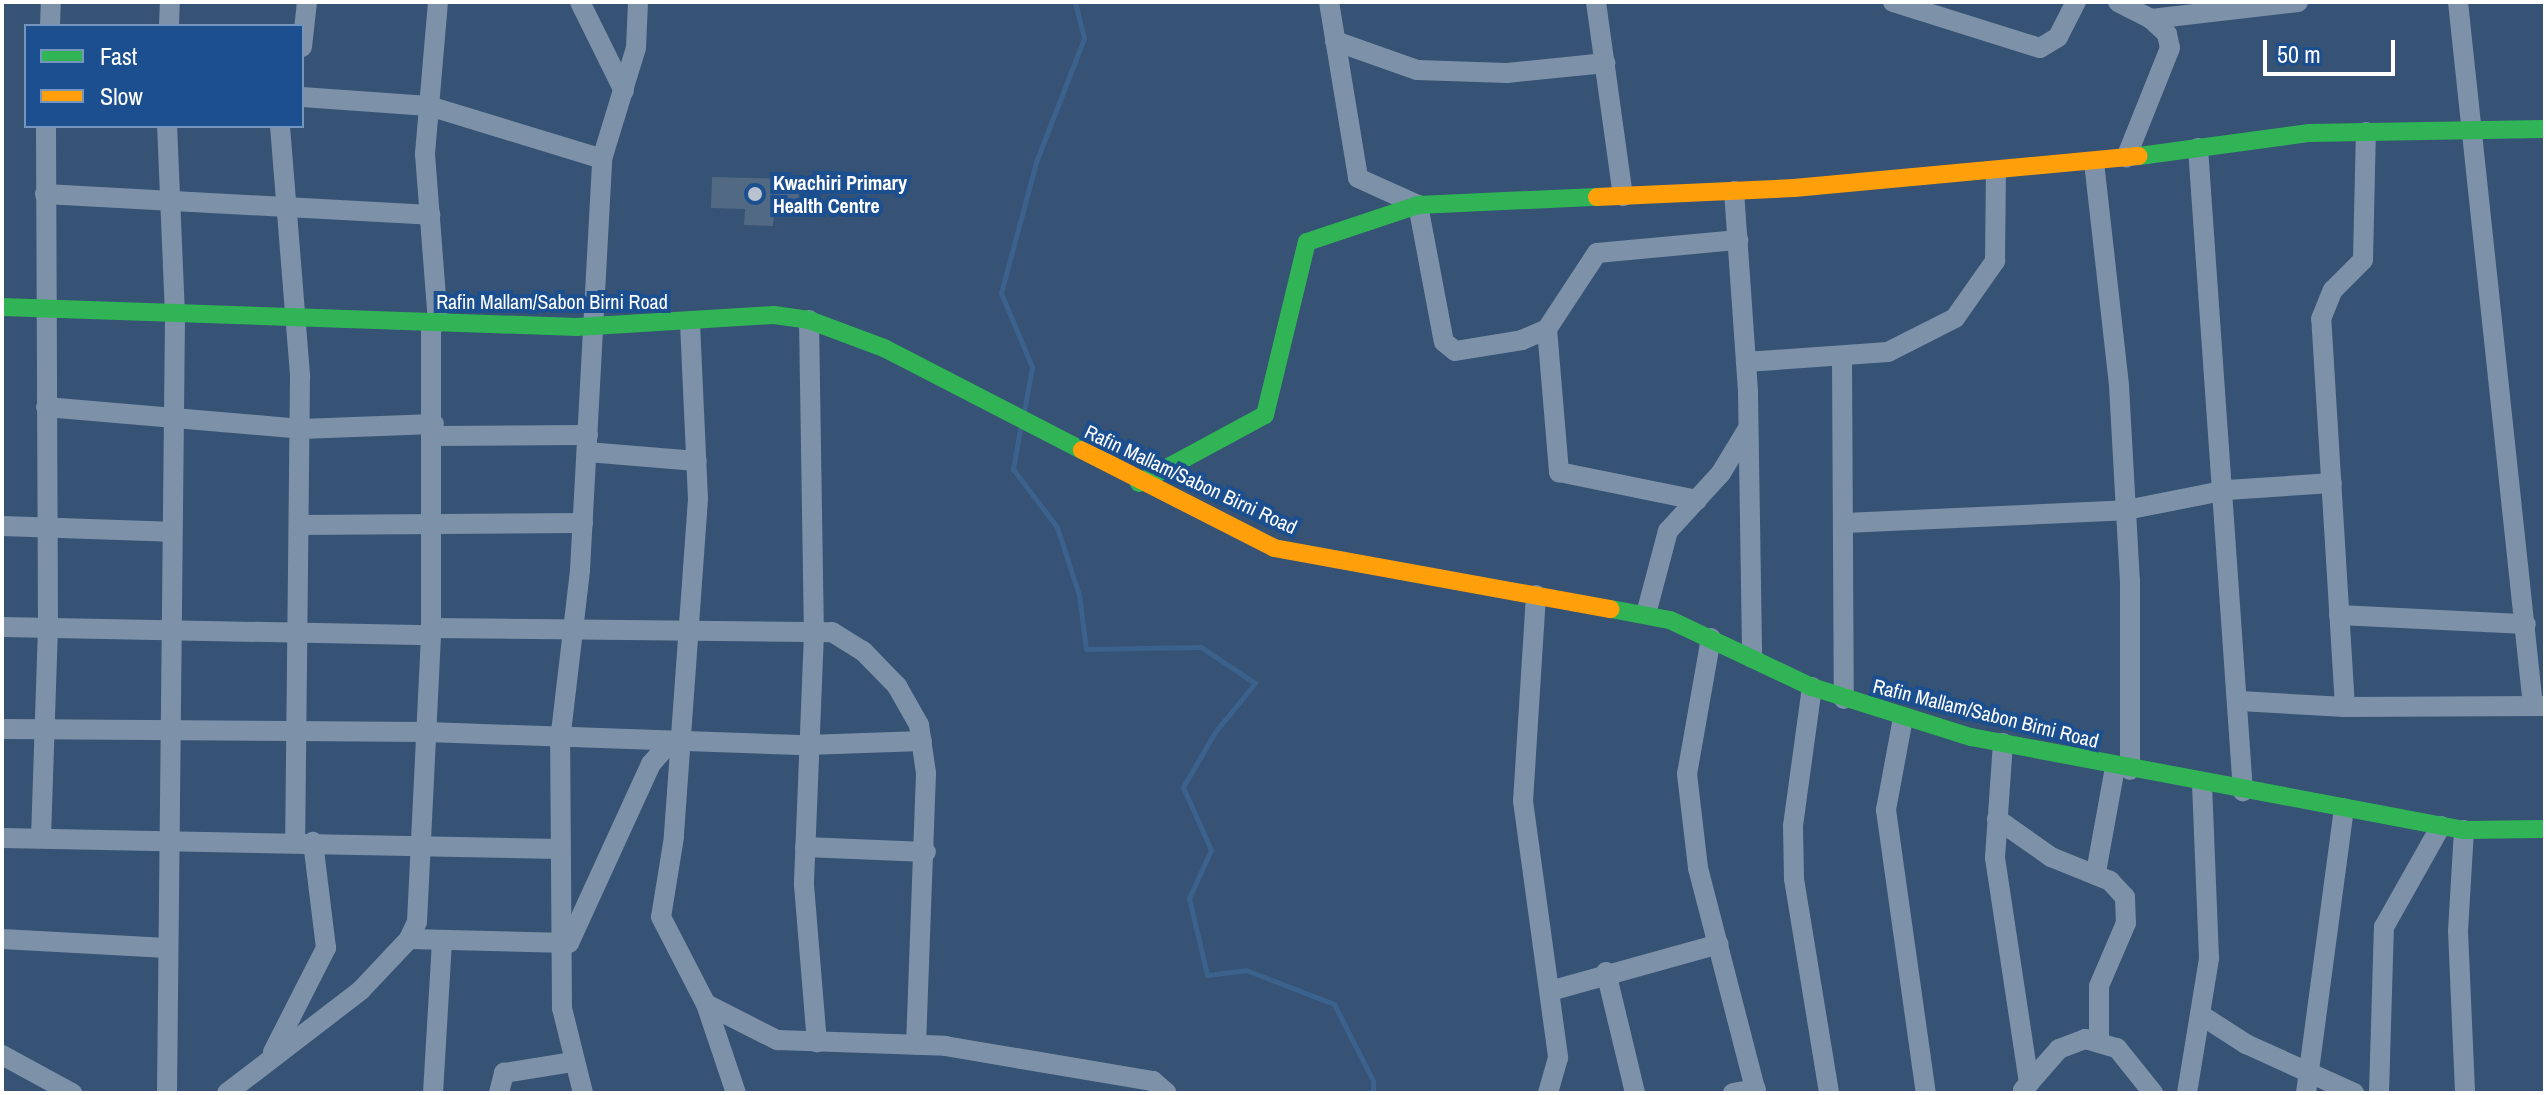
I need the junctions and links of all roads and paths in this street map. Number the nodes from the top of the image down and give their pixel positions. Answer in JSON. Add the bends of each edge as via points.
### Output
{"nodes":[{"id":1,"x":51,"y":2,"type":"edge"},
{"id":2,"x":170,"y":2,"type":"edge"},
{"id":3,"x":307,"y":2,"type":"edge"},
{"id":4,"x":438,"y":2,"type":"edge"},
{"id":5,"x":580,"y":2,"type":"edge"},
{"id":6,"x":638,"y":2,"type":"edge"},
{"id":7,"x":1329,"y":2,"type":"edge"},
{"id":8,"x":1596,"y":2,"type":"edge"},
{"id":9,"x":1893,"y":2,"type":"edge"},
{"id":10,"x":2076,"y":2,"type":"edge"},
{"id":11,"x":2118,"y":2,"type":"edge"},
{"id":12,"x":2298,"y":2,"type":"edge"},
{"id":13,"x":2458,"y":2,"type":"edge"},
{"id":14,"x":2151,"y":19,"type":"junction"},
{"id":15,"x":50,"y":24,"type":"edge"},
{"id":16,"x":169,"y":24,"type":"edge"},
{"id":17,"x":304,"y":29,"type":"edge"},
{"id":18,"x":1335,"y":41,"type":"junction"},
{"id":19,"x":1605,"y":63,"type":"junction"},
{"id":20,"x":624,"y":91,"type":"junction"},
{"id":21,"x":304,"y":97,"type":"edge"},
{"id":22,"x":429,"y":106,"type":"junction"},
{"id":23,"x":46,"y":128,"type":"edge"},
{"id":24,"x":167,"y":128,"type":"edge"},
{"id":25,"x":280,"y":128,"type":"edge"},
{"id":26,"x":2545,"y":129,"type":"edge"},
{"id":27,"x":2472,"y":130,"type":"junction"},
{"id":28,"x":2366,"y":132,"type":"junction"},
{"id":29,"x":2198,"y":148,"type":"junction"},
{"id":30,"x":2126,"y":158,"type":"junction"},
{"id":31,"x":602,"y":159,"type":"junction"},
{"id":32,"x":2094,"y":162,"type":"junction"},
{"id":33,"x":1996,"y":171,"type":"junction"},
{"id":34,"x":1734,"y":191,"type":"junction"},
{"id":35,"x":45,"y":194,"type":"junction"},
{"id":36,"x":1623,"y":196,"type":"junction"},
{"id":37,"x":167,"y":200,"type":"junction"},
{"id":38,"x":1418,"y":205,"type":"junction"},
{"id":39,"x":285,"y":210,"type":"junction"},
{"id":40,"x":430,"y":215,"type":"junction"},
{"id":41,"x":1738,"y":240,"type":"junction"},
{"id":42,"x":2,"y":307,"type":"edge"},
{"id":43,"x":46,"y":311,"type":"junction"},
{"id":44,"x":175,"y":315,"type":"junction"},
{"id":45,"x":296,"y":319,"type":"junction"},
{"id":46,"x":809,"y":320,"type":"junction"},
{"id":47,"x":435,"y":323,"type":"junction"},
{"id":48,"x":690,"y":323,"type":"junction"},
{"id":49,"x":594,"y":327,"type":"junction"},
{"id":50,"x":1547,"y":329,"type":"junction"},
{"id":51,"x":1842,"y":358,"type":"junction"},
{"id":52,"x":1746,"y":362,"type":"junction"},
{"id":53,"x":46,"y":407,"type":"junction"},
{"id":54,"x":172,"y":419,"type":"junction"},
{"id":55,"x":301,"y":429,"type":"junction"},
{"id":56,"x":434,"y":430,"type":"junction"},
{"id":57,"x":1747,"y":430,"type":"junction"},
{"id":58,"x":588,"y":444,"type":"junction"},
{"id":59,"x":697,"y":461,"type":"junction"},
{"id":60,"x":1139,"y":483,"type":"junction"},
{"id":61,"x":2332,"y":483,"type":"junction"},
{"id":62,"x":2227,"y":490,"type":"junction"},
{"id":63,"x":1697,"y":500,"type":"junction"},
{"id":64,"x":2126,"y":510,"type":"junction"},
{"id":65,"x":433,"y":520,"type":"junction"},
{"id":66,"x":583,"y":523,"type":"junction"},
{"id":67,"x":1845,"y":523,"type":"junction"},
{"id":68,"x":300,"y":525,"type":"junction"},
{"id":69,"x":2,"y":526,"type":"edge"},
{"id":70,"x":47,"y":527,"type":"junction"},
{"id":71,"x":170,"y":532,"type":"junction"},
{"id":72,"x":1536,"y":595,"type":"junction"},
{"id":73,"x":1646,"y":614,"type":"junction"},
{"id":74,"x":2339,"y":615,"type":"junction"},
{"id":75,"x":2526,"y":624,"type":"junction"},
{"id":76,"x":170,"y":626,"type":"junction"},
{"id":77,"x":2,"y":627,"type":"edge"},
{"id":78,"x":48,"y":627,"type":"junction"},
{"id":79,"x":297,"y":631,"type":"junction"},
{"id":80,"x":431,"y":631,"type":"junction"},
{"id":81,"x":690,"y":632,"type":"junction"},
{"id":82,"x":573,"y":633,"type":"junction"},
{"id":83,"x":814,"y":633,"type":"junction"},
{"id":84,"x":1711,"y":638,"type":"junction"},
{"id":85,"x":1752,"y":658,"type":"junction"},
{"id":86,"x":1812,"y":687,"type":"junction"},
{"id":87,"x":1844,"y":699,"type":"junction"},
{"id":88,"x":2240,"y":701,"type":"junction"},
{"id":89,"x":2539,"y":706,"type":"edge"},
{"id":90,"x":2345,"y":707,"type":"junction"},
{"id":91,"x":1903,"y":718,"type":"junction"},
{"id":92,"x":2,"y":729,"type":"edge"},
{"id":93,"x":45,"y":729,"type":"junction"},
{"id":94,"x":296,"y":732,"type":"junction"},
{"id":95,"x":427,"y":732,"type":"junction"},
{"id":96,"x":170,"y":733,"type":"junction"},
{"id":97,"x":560,"y":741,"type":"junction"},
{"id":98,"x":676,"y":741,"type":"junction"},
{"id":99,"x":922,"y":741,"type":"junction"},
{"id":100,"x":2003,"y":743,"type":"junction"},
{"id":101,"x":807,"y":745,"type":"junction"},
{"id":102,"x":2122,"y":769,"type":"junction"},
{"id":103,"x":2202,"y":784,"type":"junction"},
{"id":104,"x":2243,"y":791,"type":"junction"},
{"id":105,"x":2344,"y":809,"type":"junction"},
{"id":106,"x":1997,"y":819,"type":"junction"},
{"id":107,"x":2441,"y":826,"type":"junction"},
{"id":108,"x":2545,"y":829,"type":"edge"},
{"id":109,"x":2464,"y":830,"type":"junction"},
{"id":110,"x":2,"y":838,"type":"edge"},
{"id":111,"x":41,"y":838,"type":"junction"},
{"id":112,"x":170,"y":840,"type":"junction"},
{"id":113,"x":304,"y":842,"type":"junction"},
{"id":114,"x":422,"y":843,"type":"junction"},
{"id":115,"x":805,"y":847,"type":"junction"},
{"id":116,"x":559,"y":849,"type":"junction"},
{"id":117,"x":926,"y":852,"type":"junction"},
{"id":118,"x":2096,"y":872,"type":"junction"},
{"id":119,"x":2,"y":939,"type":"edge"},
{"id":120,"x":409,"y":939,"type":"junction"},
{"id":121,"x":442,"y":940,"type":"junction"},
{"id":122,"x":559,"y":942,"type":"junction"},
{"id":123,"x":1719,"y":944,"type":"junction"},
{"id":124,"x":167,"y":948,"type":"junction"},
{"id":125,"x":1606,"y":972,"type":"junction"},
{"id":126,"x":1550,"y":991,"type":"junction"},
{"id":127,"x":706,"y":1004,"type":"junction"},
{"id":128,"x":2201,"y":1015,"type":"junction"},
{"id":129,"x":2099,"y":1040,"type":"junction"},
{"id":130,"x":817,"y":1042,"type":"junction"},
{"id":131,"x":916,"y":1045,"type":"junction"},
{"id":132,"x":2,"y":1055,"type":"edge"},
{"id":133,"x":270,"y":1058,"type":"junction"},
{"id":134,"x":573,"y":1062,"type":"junction"},
{"id":135,"x":2308,"y":1069,"type":"junction"},
{"id":136,"x":2025,"y":1088,"type":"edge"},
{"id":137,"x":1756,"y":1091,"type":"edge"},
{"id":138,"x":72,"y":1093,"type":"edge"},
{"id":139,"x":167,"y":1093,"type":"edge"},
{"id":140,"x":227,"y":1093,"type":"edge"},
{"id":141,"x":433,"y":1093,"type":"edge"},
{"id":142,"x":499,"y":1093,"type":"edge"},
{"id":143,"x":583,"y":1093,"type":"edge"},
{"id":144,"x":736,"y":1093,"type":"edge"},
{"id":145,"x":1167,"y":1093,"type":"edge"},
{"id":146,"x":1548,"y":1093,"type":"edge"},
{"id":147,"x":1635,"y":1093,"type":"edge"},
{"id":148,"x":1733,"y":1093,"type":"edge"},
{"id":149,"x":1829,"y":1093,"type":"edge"},
{"id":150,"x":1926,"y":1093,"type":"edge"},
{"id":151,"x":2153,"y":1093,"type":"edge"},
{"id":152,"x":2187,"y":1093,"type":"edge"},
{"id":153,"x":2306,"y":1093,"type":"edge"},
{"id":154,"x":2354,"y":1093,"type":"edge"},
{"id":155,"x":2379,"y":1093,"type":"edge"},
{"id":156,"x":2465,"y":1093,"type":"edge"}],
"edges":[{"from":1,"to":15,"type":"street"},
{"from":2,"to":16,"type":"street"},
{"from":3,"to":17,"type":"street"},
{"from":4,"to":22,"type":"street"},
{"from":5,"to":20,"type":"street"},
{"from":6,"to":20,"type":"street","via":[[639,31]]},
{"from":7,"to":18,"type":"street"},
{"from":8,"to":19,"type":"street"},
{"from":9,"to":10,"type":"street","via":[[2040,48],[2058,37]]},
{"from":11,"to":14,"type":"street"},
{"from":12,"to":14,"type":"street"},
{"from":13,"to":27,"type":"street"},
{"from":14,"to":30,"type":"street","via":[[2167,34],[2170,48]]},
{"from":18,"to":19,"type":"street","via":[[1417,70],[1507,73]]},
{"from":18,"to":38,"type":"street","via":[[1358,178]]},
{"from":19,"to":36,"type":"street"},
{"from":20,"to":31,"type":"street"},
{"from":21,"to":22,"type":"street"},
{"from":22,"to":31,"type":"street"},
{"from":22,"to":40,"type":"street"},
{"from":23,"to":35,"type":"street"},
{"from":24,"to":37,"type":"street"},
{"from":25,"to":39,"type":"street"},
{"from":26,"to":27,"type":"street"},
{"from":27,"to":28,"type":"street"},
{"from":27,"to":75,"type":"street"},
{"from":28,"to":29,"type":"street"},
{"from":28,"to":61,"type":"street","via":[[2363,260],[2333,290],[2321,319]]},
{"from":29,"to":30,"type":"street"},
{"from":29,"to":62,"type":"street"},
{"from":30,"to":32,"type":"street"},
{"from":31,"to":49,"type":"street"},
{"from":32,"to":33,"type":"street"},
{"from":32,"to":64,"type":"street"},
{"from":33,"to":34,"type":"street"},
{"from":33,"to":51,"type":"street","via":[[1995,261],[1972,300],[1916,341]]},
{"from":34,"to":36,"type":"street"},
{"from":34,"to":41,"type":"street"},
{"from":35,"to":37,"type":"street"},
{"from":35,"to":43,"type":"street"},
{"from":36,"to":38,"type":"street"},
{"from":37,"to":39,"type":"street"},
{"from":37,"to":44,"type":"street"},
{"from":38,"to":50,"type":"street","via":[[1444,342],[1468,353]]},
{"from":38,"to":60,"type":"street","via":[[1307,242],[1265,415]]},
{"from":39,"to":40,"type":"street"},
{"from":39,"to":45,"type":"street"},
{"from":40,"to":47,"type":"street"},
{"from":41,"to":50,"type":"street","via":[[1597,253]]},
{"from":41,"to":52,"type":"street"},
{"from":42,"to":43,"type":"street","name":"Rafin Mallam/Sabon Birni Road"},
{"from":43,"to":44,"type":"street","name":"Rafin Mallam/Sabon Birni Road"},
{"from":43,"to":53,"type":"street"},
{"from":44,"to":45,"type":"street","name":"Rafin Mallam/Sabon Birni Road"},
{"from":44,"to":54,"type":"street"},
{"from":45,"to":47,"type":"street","name":"Rafin Mallam/Sabon Birni Road"},
{"from":45,"to":55,"type":"street"},
{"from":46,"to":48,"type":"street","name":"Rafin Mallam/Sabon Birni Road","via":[[774,315]]},
{"from":46,"to":60,"type":"street","name":"Rafin Mallam/Sabon Birni Road","via":[[884,348]]},
{"from":46,"to":83,"type":"street"},
{"from":47,"to":49,"type":"street","name":"Rafin Mallam/Sabon Birni Road"},
{"from":47,"to":56,"type":"street"},
{"from":48,"to":49,"type":"street","name":"Rafin Mallam/Sabon Birni Road"},
{"from":48,"to":59,"type":"street"},
{"from":49,"to":58,"type":"street"},
{"from":50,"to":63,"type":"street","via":[[1559,472]]},
{"from":51,"to":52,"type":"street"},
{"from":51,"to":67,"type":"street"},
{"from":52,"to":57,"type":"street"},
{"from":53,"to":54,"type":"street"},
{"from":53,"to":70,"type":"street"},
{"from":54,"to":55,"type":"street"},
{"from":54,"to":71,"type":"street"},
{"from":55,"to":56,"type":"street"},
{"from":55,"to":68,"type":"street"},
{"from":56,"to":58,"type":"street"},
{"from":56,"to":65,"type":"street"},
{"from":57,"to":63,"type":"street"},
{"from":57,"to":85,"type":"street"},
{"from":58,"to":59,"type":"street"},
{"from":58,"to":66,"type":"street"},
{"from":59,"to":81,"type":"street"},
{"from":60,"to":72,"type":"street","name":"Rafin Mallam/Sabon Birni Road","via":[[1274,548]]},
{"from":61,"to":62,"type":"street"},
{"from":61,"to":74,"type":"street"},
{"from":62,"to":64,"type":"street"},
{"from":62,"to":88,"type":"street"},
{"from":63,"to":73,"type":"street","via":[[1658,552]]},
{"from":64,"to":67,"type":"street"},
{"from":64,"to":102,"type":"street"},
{"from":65,"to":66,"type":"street"},
{"from":65,"to":68,"type":"street"},
{"from":65,"to":80,"type":"street"},
{"from":66,"to":82,"type":"street"},
{"from":67,"to":87,"type":"street"},
{"from":68,"to":79,"type":"street"},
{"from":69,"to":70,"type":"street"},
{"from":70,"to":71,"type":"street"},
{"from":70,"to":78,"type":"street"},
{"from":71,"to":76,"type":"street"},
{"from":72,"to":73,"type":"street","name":"Rafin Mallam/Sabon Birni Road"},
{"from":72,"to":126,"type":"street","via":[[1523,801]]},
{"from":73,"to":84,"type":"street","name":"Rafin Mallam/Sabon Birni Road"},
{"from":74,"to":75,"type":"street"},
{"from":74,"to":90,"type":"street"},
{"from":75,"to":89,"type":"street"},
{"from":76,"to":78,"type":"street"},
{"from":76,"to":79,"type":"street"},
{"from":76,"to":96,"type":"street"},
{"from":77,"to":78,"type":"street"},
{"from":78,"to":93,"type":"street"},
{"from":79,"to":80,"type":"street"},
{"from":79,"to":94,"type":"street"},
{"from":80,"to":82,"type":"street"},
{"from":80,"to":95,"type":"street"},
{"from":81,"to":82,"type":"street"},
{"from":81,"to":83,"type":"street"},
{"from":81,"to":98,"type":"street"},
{"from":82,"to":97,"type":"street"},
{"from":83,"to":99,"type":"street","via":[[832,632],[863,651],[897,686]]},
{"from":83,"to":101,"type":"street"},
{"from":84,"to":85,"type":"street","name":"Rafin Mallam/Sabon Birni Road"},
{"from":84,"to":123,"type":"street","via":[[1687,774],[1698,868]]},
{"from":85,"to":86,"type":"street","name":"Rafin Mallam/Sabon Birni Road"},
{"from":86,"to":87,"type":"street","name":"Rafin Mallam/Sabon Birni Road"},
{"from":86,"to":149,"type":"street","via":[[1793,826],[1794,879]]},
{"from":87,"to":91,"type":"street","name":"Rafin Mallam/Sabon Birni Road"},
{"from":88,"to":90,"type":"street"},
{"from":88,"to":104,"type":"street"},
{"from":89,"to":90,"type":"street"},
{"from":91,"to":100,"type":"street","name":"Rafin Mallam/Sabon Birni Road"},
{"from":91,"to":150,"type":"street","via":[[1886,810]]},
{"from":92,"to":93,"type":"street"},
{"from":93,"to":96,"type":"street"},
{"from":93,"to":111,"type":"street"},
{"from":94,"to":95,"type":"street"},
{"from":94,"to":96,"type":"street"},
{"from":94,"to":113,"type":"street"},
{"from":95,"to":97,"type":"street"},
{"from":95,"to":114,"type":"street"},
{"from":96,"to":112,"type":"street"},
{"from":97,"to":98,"type":"street"},
{"from":97,"to":116,"type":"street"},
{"from":98,"to":101,"type":"street"},
{"from":98,"to":122,"type":"street","via":[[651,764],[576,937]]},
{"from":98,"to":127,"type":"street","via":[[661,917]]},
{"from":99,"to":101,"type":"street"},
{"from":99,"to":117,"type":"street"},
{"from":100,"to":102,"type":"street","name":"Rafin Mallam/Sabon Birni Road"},
{"from":100,"to":106,"type":"street"},
{"from":101,"to":115,"type":"street"},
{"from":102,"to":103,"type":"street","name":"Rafin Mallam/Sabon Birni Road"},
{"from":102,"to":118,"type":"street"},
{"from":103,"to":104,"type":"street","name":"Rafin Mallam/Sabon Birni Road"},
{"from":103,"to":128,"type":"street","via":[[2209,958]]},
{"from":104,"to":105,"type":"street","name":"Rafin Mallam/Sabon Birni Road"},
{"from":105,"to":107,"type":"street","name":"Rafin Mallam/Sabon Birni Road"},
{"from":105,"to":135,"type":"street"},
{"from":106,"to":118,"type":"street","via":[[2051,857]]},
{"from":106,"to":136,"type":"street","via":[[1995,858]]},
{"from":107,"to":109,"type":"street","name":"Rafin Mallam/Sabon Birni Road"},
{"from":107,"to":155,"type":"street","via":[[2384,927]]},
{"from":108,"to":109,"type":"street","name":"Rafin Mallam/Sabon Birni Road"},
{"from":109,"to":156,"type":"street","via":[[2458,931]]},
{"from":110,"to":111,"type":"street"},
{"from":111,"to":112,"type":"street"},
{"from":112,"to":113,"type":"street"},
{"from":112,"to":124,"type":"street"},
{"from":113,"to":114,"type":"street"},
{"from":113,"to":133,"type":"street","via":[[326,948]]},
{"from":114,"to":116,"type":"street"},
{"from":114,"to":120,"type":"street","via":[[417,922]]},
{"from":115,"to":117,"type":"street"},
{"from":115,"to":130,"type":"street"},
{"from":116,"to":122,"type":"street"},
{"from":117,"to":131,"type":"street"},
{"from":118,"to":129,"type":"street","via":[[2120,887],[2126,923],[2099,986]]},
{"from":119,"to":124,"type":"street"},
{"from":120,"to":121,"type":"street"},
{"from":120,"to":133,"type":"street","via":[[361,990]]},
{"from":121,"to":122,"type":"street"},
{"from":121,"to":141,"type":"street"},
{"from":122,"to":134,"type":"street"},
{"from":123,"to":125,"type":"street"},
{"from":123,"to":137,"type":"street"},
{"from":124,"to":139,"type":"street"},
{"from":125,"to":126,"type":"street"},
{"from":125,"to":147,"type":"street"},
{"from":126,"to":146,"type":"street","via":[[1558,1058]]},
{"from":127,"to":130,"type":"street","via":[[777,1040]]},
{"from":127,"to":144,"type":"street"},
{"from":128,"to":135,"type":"street","via":[[2246,1044]]},
{"from":128,"to":152,"type":"street"},
{"from":129,"to":136,"type":"street","via":[[2059,1049]]},
{"from":129,"to":151,"type":"street","via":[[2136,1066]]},
{"from":130,"to":131,"type":"street"},
{"from":131,"to":145,"type":"street","via":[[1153,1081]]},
{"from":132,"to":138,"type":"street"},
{"from":133,"to":140,"type":"street"},
{"from":134,"to":142,"type":"street","via":[[504,1073]]},
{"from":134,"to":143,"type":"street"},
{"from":135,"to":153,"type":"street"},
{"from":135,"to":154,"type":"street"},
{"from":137,"to":148,"type":"street"}]}
